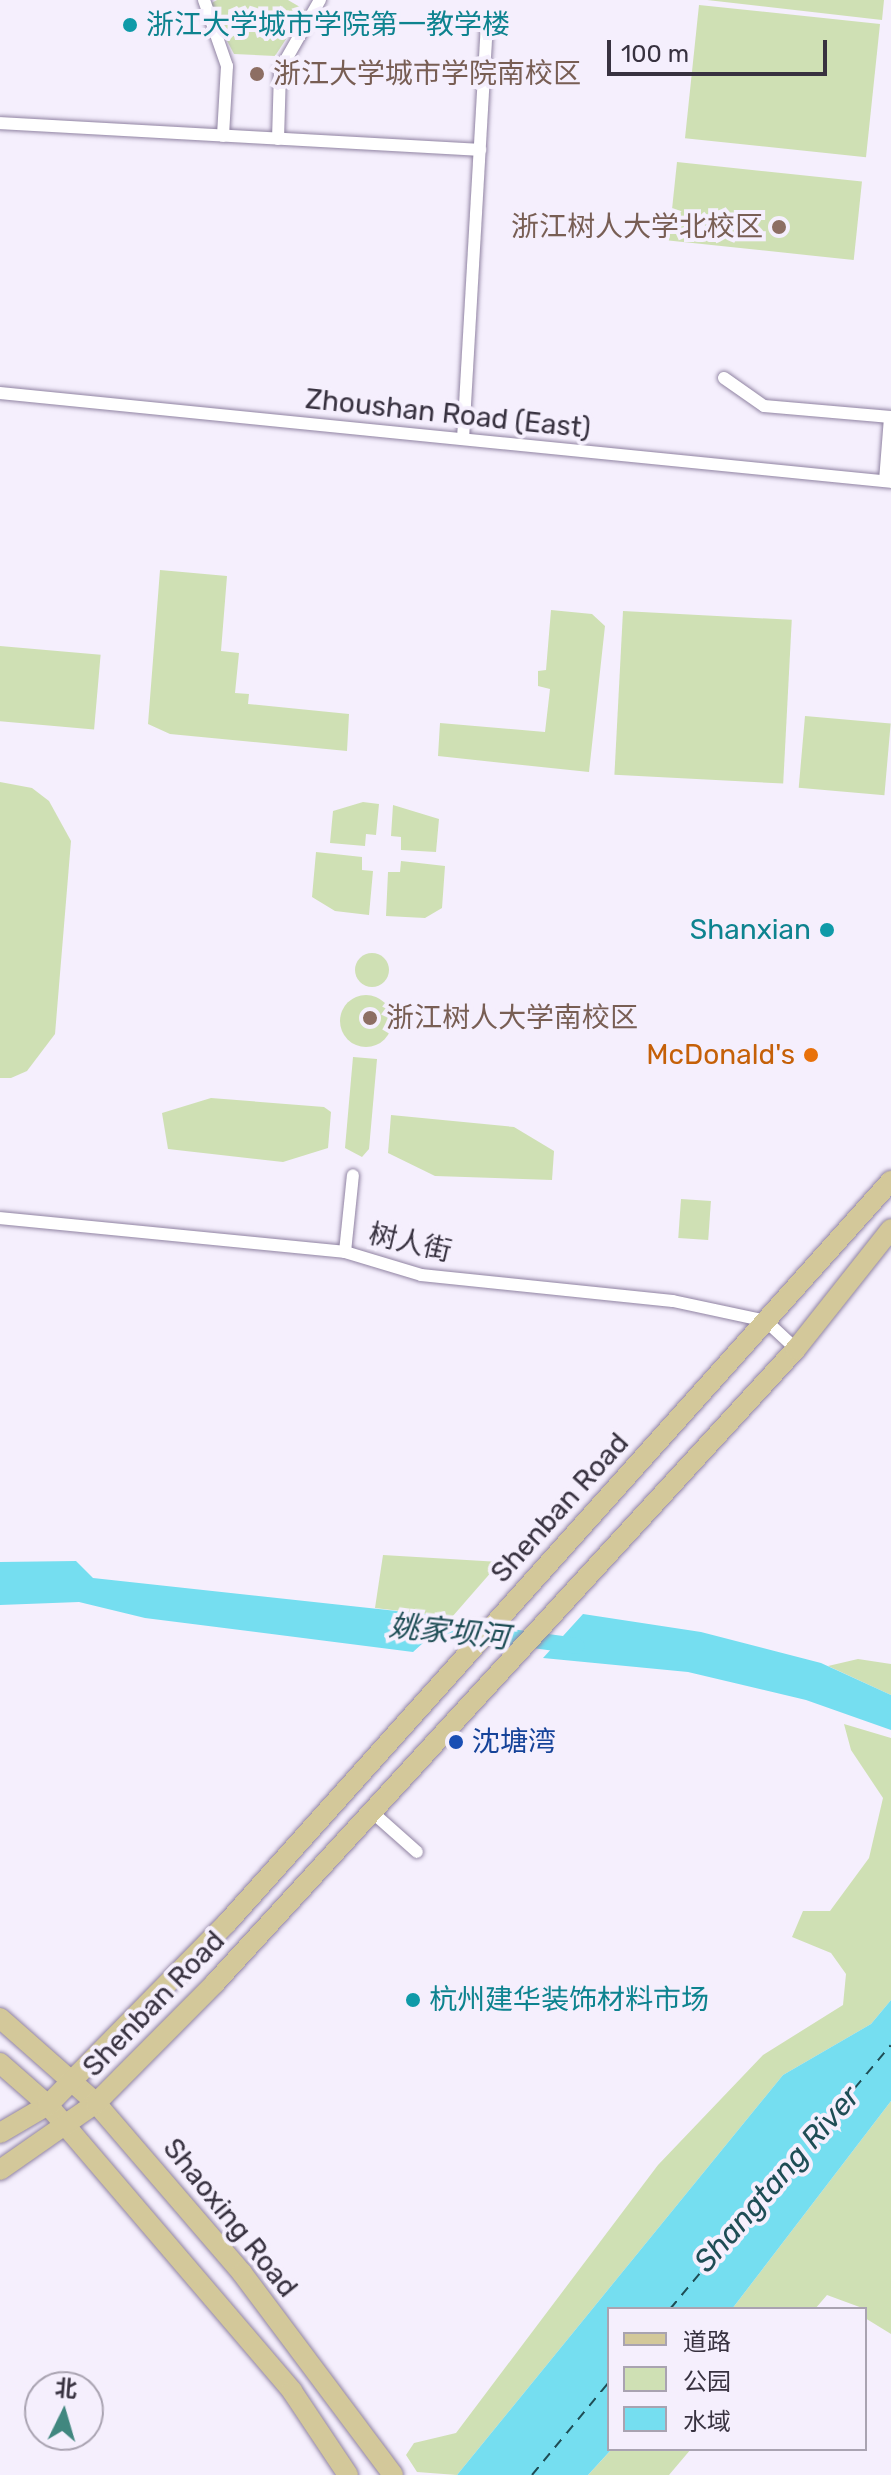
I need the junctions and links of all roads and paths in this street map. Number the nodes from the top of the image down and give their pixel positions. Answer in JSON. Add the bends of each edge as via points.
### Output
{"nodes":[{"id":1,"x":204,"y":0,"type":"edge"},
{"id":2,"x":320,"y":0,"type":"edge"},
{"id":3,"x":487,"y":22,"type":"dead end"},
{"id":4,"x":0,"y":123,"type":"edge"},
{"id":5,"x":223,"y":136,"type":"junction"},
{"id":6,"x":278,"y":139,"type":"junction"},
{"id":7,"x":480,"y":150,"type":"junction"},
{"id":8,"x":724,"y":378,"type":"dead end"},
{"id":9,"x":0,"y":393,"type":"edge"},
{"id":10,"x":890,"y":417,"type":"edge"},
{"id":11,"x":463,"y":439,"type":"junction"},
{"id":12,"x":888,"y":482,"type":"edge"},
{"id":13,"x":353,"y":1175,"type":"dead end"},
{"id":14,"x":891,"y":1181,"type":"edge"},
{"id":15,"x":0,"y":1218,"type":"edge"},
{"id":16,"x":891,"y":1229,"type":"edge"},
{"id":17,"x":345,"y":1252,"type":"junction"},
{"id":18,"x":766,"y":1321,"type":"junction"},
{"id":19,"x":796,"y":1349,"type":"junction"},
{"id":20,"x":372,"y":1812,"type":"junction"},
{"id":21,"x":417,"y":1852,"type":"dead end"},
{"id":22,"x":0,"y":2018,"type":"edge"},
{"id":23,"x":0,"y":2063,"type":"edge"},
{"id":24,"x":70,"y":2078,"type":"junction"},
{"id":25,"x":96,"y":2103,"type":"junction"},
{"id":26,"x":48,"y":2105,"type":"junction"},
{"id":27,"x":66,"y":2128,"type":"junction"},
{"id":28,"x":0,"y":2133,"type":"edge"},
{"id":29,"x":0,"y":2170,"type":"edge"},
{"id":30,"x":348,"y":2475,"type":"edge"},
{"id":31,"x":393,"y":2475,"type":"edge"}],
"edges":[{"from":1,"to":5,"type":"street","via":[[227,66]]},
{"from":2,"to":6,"type":"street","via":[[280,70]]},
{"from":3,"to":7,"type":"street"},
{"from":4,"to":5,"type":"street"},
{"from":5,"to":6,"type":"street"},
{"from":6,"to":7,"type":"street"},
{"from":7,"to":11,"type":"street"},
{"from":8,"to":10,"type":"street","via":[[764,406]]},
{"from":9,"to":11,"type":"street","name":"Zhoushan Road (East)"},
{"from":10,"to":12,"type":"street"},
{"from":11,"to":12,"type":"street","name":"Zhoushan Road (East)"},
{"from":13,"to":17,"type":"street"},
{"from":14,"to":18,"type":"main road","name":"Shenban Road"},
{"from":15,"to":17,"type":"street","name":"树人街"},
{"from":16,"to":19,"type":"main road","name":"Shenban Road"},
{"from":17,"to":18,"type":"street","name":"树人街","via":[[421,1275],[673,1301]]},
{"from":18,"to":19,"type":"street"},
{"from":18,"to":24,"type":"main road","name":"Shenban Road","via":[[227,1923]]},
{"from":19,"to":20,"type":"main road","name":"Shenban Road"},
{"from":20,"to":21,"type":"street"},
{"from":20,"to":25,"type":"main road","name":"Shenban Road"},
{"from":22,"to":24,"type":"main road","name":"Shaoxing Road"},
{"from":23,"to":26,"type":"main road"},
{"from":24,"to":25,"type":"main road","name":"Shaoxing Road"},
{"from":24,"to":26,"type":"main road","name":"Shenban Road"},
{"from":25,"to":27,"type":"main road","name":"Shenban Road"},
{"from":25,"to":31,"type":"main road","name":"Shaoxing Road","via":[[242,2273]]},
{"from":26,"to":27,"type":"main road"},
{"from":26,"to":28,"type":"main road"},
{"from":27,"to":29,"type":"main road","name":"Shenban Road"},
{"from":27,"to":30,"type":"main road","via":[[292,2391]]}]}
